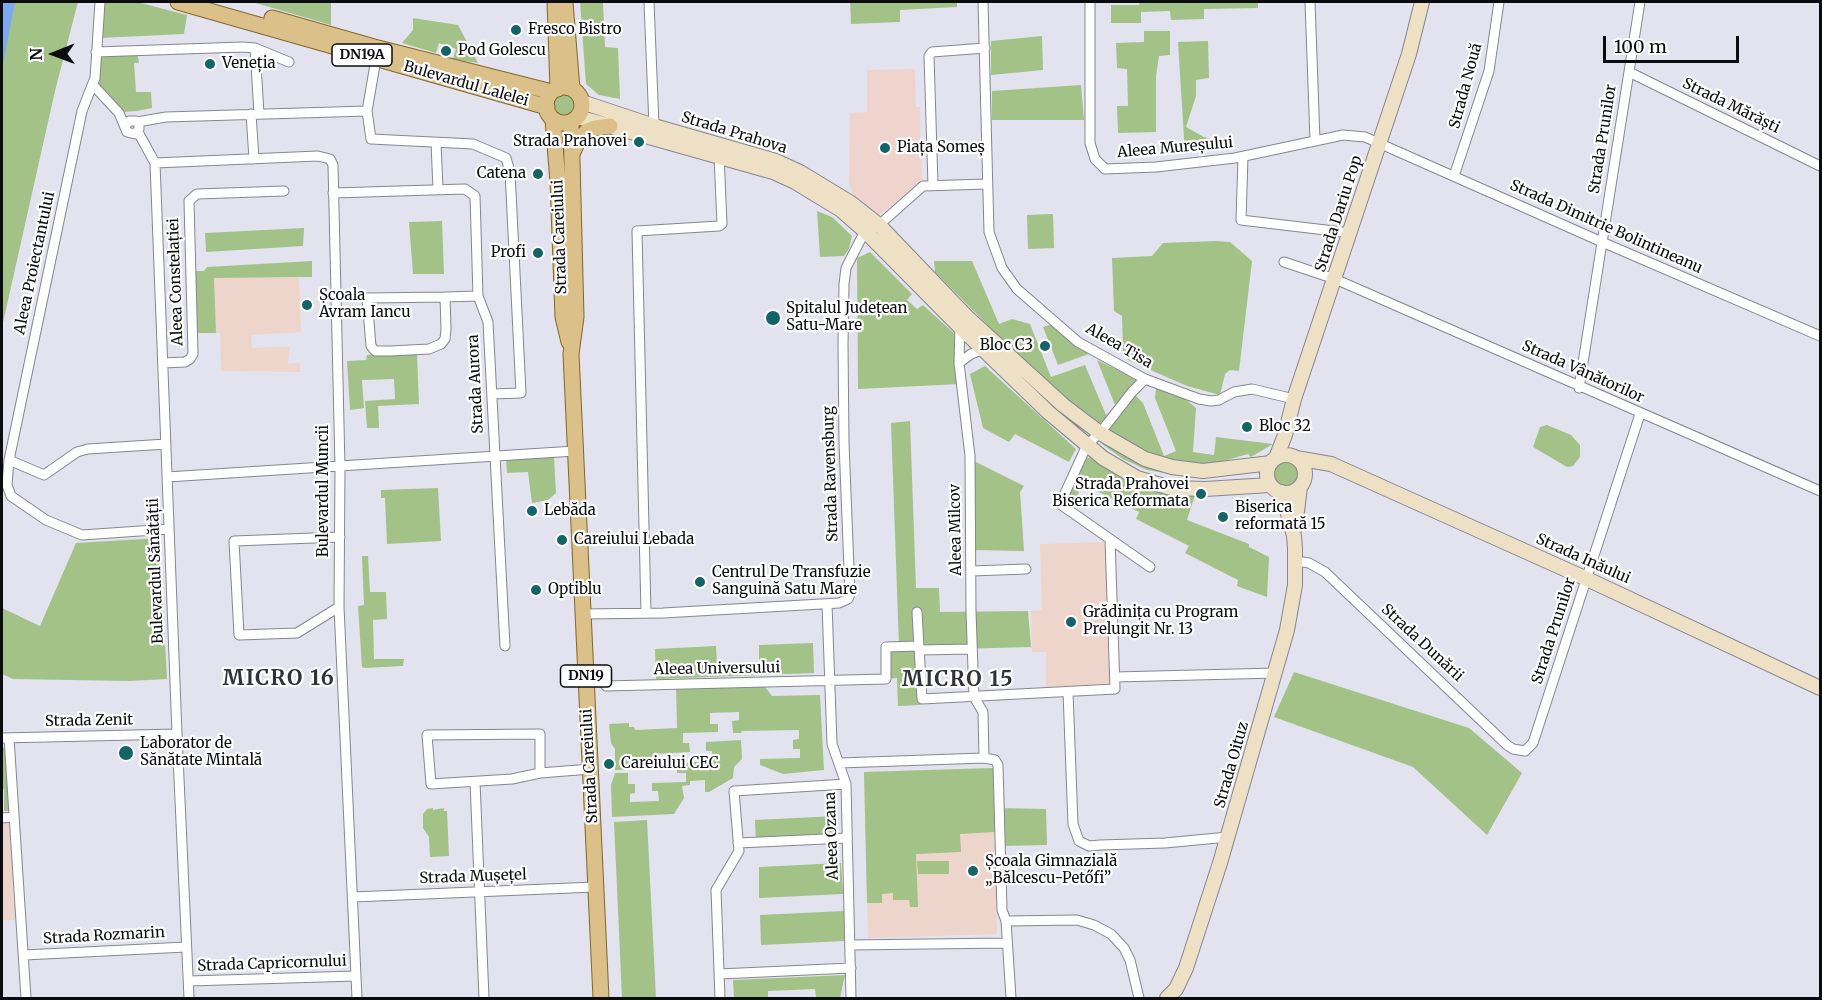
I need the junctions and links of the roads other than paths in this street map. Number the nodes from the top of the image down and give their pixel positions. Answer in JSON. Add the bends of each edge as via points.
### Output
{"nodes":[{"id":1,"x":100,"y":2,"type":"edge"},
{"id":2,"x":178,"y":2,"type":"edge"},
{"id":3,"x":215,"y":2,"type":"edge"},
{"id":4,"x":555,"y":2,"type":"edge"},
{"id":5,"x":566,"y":2,"type":"edge"},
{"id":6,"x":649,"y":2,"type":"edge"},
{"id":7,"x":984,"y":2,"type":"edge"},
{"id":8,"x":1090,"y":2,"type":"edge"},
{"id":9,"x":1310,"y":2,"type":"edge"},
{"id":10,"x":1422,"y":2,"type":"edge"},
{"id":11,"x":1499,"y":2,"type":"edge"},
{"id":12,"x":1640,"y":2,"type":"edge"},
{"id":13,"x":255,"y":48,"type":"junction"},
{"id":14,"x":985,"y":48,"type":"junction"},
{"id":15,"x":96,"y":52,"type":"junction"},
{"id":16,"x":557,"y":52,"type":"junction"},
{"id":17,"x":376,"y":59,"type":"junction"},
{"id":18,"x":289,"y":62,"type":"dead end"},
{"id":19,"x":1629,"y":72,"type":"junction"},
{"id":20,"x":524,"y":84,"type":"junction"},
{"id":21,"x":93,"y":85,"type":"junction"},
{"id":22,"x":560,"y":90,"type":"junction"},
{"id":23,"x":368,"y":111,"type":"junction"},
{"id":24,"x":255,"y":114,"type":"junction"},
{"id":25,"x":550,"y":114,"type":"junction"},
{"id":26,"x":577,"y":114,"type":"junction"},
{"id":27,"x":610,"y":126,"type":"junction"},
{"id":28,"x":654,"y":126,"type":"junction"},
{"id":29,"x":134,"y":127,"type":"junction"},
{"id":30,"x":1315,"y":140,"type":"junction"},
{"id":31,"x":436,"y":143,"type":"junction"},
{"id":32,"x":1380,"y":143,"type":"junction"},
{"id":33,"x":719,"y":155,"type":"junction"},
{"id":34,"x":571,"y":157,"type":"junction"},
{"id":35,"x":1243,"y":157,"type":"junction"},
{"id":36,"x":254,"y":159,"type":"junction"},
{"id":37,"x":155,"y":163,"type":"junction"},
{"id":38,"x":1821,"y":166,"type":"edge"},
{"id":39,"x":1454,"y":176,"type":"junction"},
{"id":40,"x":987,"y":184,"type":"junction"},
{"id":41,"x":933,"y":185,"type":"junction"},
{"id":42,"x":438,"y":189,"type":"junction"},
{"id":43,"x":284,"y":191,"type":"dead end"},
{"id":44,"x":333,"y":193,"type":"junction"},
{"id":45,"x":879,"y":225,"type":"junction"},
{"id":46,"x":866,"y":231,"type":"junction"},
{"id":47,"x":1351,"y":233,"type":"junction"},
{"id":48,"x":1602,"y":242,"type":"junction"},
{"id":49,"x":1284,"y":262,"type":"dead end"},
{"id":50,"x":1335,"y":279,"type":"junction"},
{"id":51,"x":478,"y":296,"type":"junction"},
{"id":52,"x":445,"y":297,"type":"junction"},
{"id":53,"x":964,"y":323,"type":"junction"},
{"id":54,"x":1821,"y":336,"type":"edge"},
{"id":55,"x":984,"y":350,"type":"junction"},
{"id":56,"x":572,"y":354,"type":"junction"},
{"id":57,"x":163,"y":363,"type":"junction"},
{"id":58,"x":958,"y":363,"type":"junction"},
{"id":59,"x":1144,"y":379,"type":"junction"},
{"id":60,"x":1579,"y":387,"type":"junction"},
{"id":61,"x":492,"y":394,"type":"junction"},
{"id":62,"x":1294,"y":399,"type":"junction"},
{"id":63,"x":1640,"y":414,"type":"junction"},
{"id":64,"x":1100,"y":433,"type":"junction"},
{"id":65,"x":166,"y":444,"type":"junction"},
{"id":66,"x":1087,"y":445,"type":"junction"},
{"id":67,"x":575,"y":451,"type":"junction"},
{"id":68,"x":495,"y":455,"type":"junction"},
{"id":69,"x":1283,"y":459,"type":"junction"},
{"id":70,"x":9,"y":460,"type":"junction"},
{"id":71,"x":1331,"y":464,"type":"junction"},
{"id":72,"x":340,"y":468,"type":"junction"},
{"id":73,"x":167,"y":477,"type":"junction"},
{"id":74,"x":1302,"y":481,"type":"junction"},
{"id":75,"x":4,"y":487,"type":"edge"},
{"id":76,"x":1276,"y":488,"type":"junction"},
{"id":77,"x":1821,"y":491,"type":"edge"},
{"id":78,"x":169,"y":529,"type":"junction"},
{"id":79,"x":1294,"y":536,"type":"junction"},
{"id":80,"x":340,"y":537,"type":"junction"},
{"id":81,"x":1110,"y":538,"type":"junction"},
{"id":82,"x":1295,"y":561,"type":"junction"},
{"id":83,"x":1150,"y":567,"type":"dead end"},
{"id":84,"x":1026,"y":569,"type":"dead end"},
{"id":85,"x":972,"y":571,"type":"junction"},
{"id":86,"x":1587,"y":579,"type":"junction"},
{"id":87,"x":827,"y":604,"type":"junction"},
{"id":88,"x":339,"y":608,"type":"junction"},
{"id":89,"x":917,"y":612,"type":"dead end"},
{"id":90,"x":646,"y":613,"type":"junction"},
{"id":91,"x":583,"y":614,"type":"junction"},
{"id":92,"x":505,"y":646,"type":"dead end"},
{"id":93,"x":919,"y":648,"type":"junction"},
{"id":94,"x":972,"y":649,"type":"junction"},
{"id":95,"x":1276,"y":673,"type":"junction"},
{"id":96,"x":1115,"y":677,"type":"junction"},
{"id":97,"x":829,"y":681,"type":"junction"},
{"id":98,"x":606,"y":686,"type":"dead end"},
{"id":99,"x":1821,"y":688,"type":"edge"},
{"id":100,"x":1068,"y":692,"type":"junction"},
{"id":101,"x":974,"y":698,"type":"junction"},
{"id":102,"x":177,"y":734,"type":"junction"},
{"id":103,"x":5,"y":738,"type":"edge"},
{"id":104,"x":1525,"y":752,"type":"joint"},
{"id":105,"x":984,"y":758,"type":"junction"},
{"id":106,"x":839,"y":763,"type":"junction"},
{"id":107,"x":591,"y":769,"type":"junction"},
{"id":108,"x":540,"y":773,"type":"junction"},
{"id":109,"x":475,"y":782,"type":"junction"},
{"id":110,"x":846,"y":784,"type":"junction"},
{"id":111,"x":2,"y":818,"type":"edge"},
{"id":112,"x":14,"y":818,"type":"junction"},
{"id":113,"x":1228,"y":837,"type":"junction"},
{"id":114,"x":847,"y":838,"type":"junction"},
{"id":115,"x":738,"y":843,"type":"junction"},
{"id":116,"x":596,"y":887,"type":"junction"},
{"id":117,"x":480,"y":892,"type":"junction"},
{"id":118,"x":353,"y":897,"type":"junction"},
{"id":119,"x":1006,"y":921,"type":"junction"},
{"id":120,"x":1007,"y":943,"type":"junction"},
{"id":121,"x":850,"y":945,"type":"junction"},
{"id":122,"x":186,"y":947,"type":"junction"},
{"id":123,"x":24,"y":955,"type":"junction"},
{"id":124,"x":851,"y":968,"type":"junction"},
{"id":125,"x":719,"y":975,"type":"junction"},
{"id":126,"x":356,"y":976,"type":"junction"},
{"id":127,"x":189,"y":981,"type":"junction"},
{"id":128,"x":1168,"y":997,"type":"edge"},
{"id":129,"x":720,"y":998,"type":"edge"},
{"id":130,"x":26,"y":999,"type":"edge"},
{"id":131,"x":189,"y":999,"type":"edge"},
{"id":132,"x":357,"y":999,"type":"edge"},
{"id":133,"x":484,"y":999,"type":"edge"},
{"id":134,"x":601,"y":999,"type":"edge"},
{"id":135,"x":851,"y":999,"type":"edge"},
{"id":136,"x":1011,"y":999,"type":"edge"},
{"id":137,"x":1139,"y":999,"type":"edge"}],
"edges":[{"from":1,"to":15,"type":"street","name":"Aleea Proiectantului"},
{"from":2,"to":17,"type":"main road","name":"Bulevardul Lalelei","number":"DN19A"},
{"from":3,"to":20,"type":"main road","name":"Bulevardul Lalelei","number":"DN19A"},
{"from":4,"to":16,"type":"main road","number":"DN19"},
{"from":5,"to":22,"type":"main road","number":"DN19"},
{"from":6,"to":28,"type":"street"},
{"from":7,"to":14,"type":"street","name":"Aleea Tisa"},
{"from":8,"to":35,"type":"street","name":"Aleea Mureșului","via":[[1090,143],[1095,159],[1105,169],[1124,169]]},
{"from":9,"to":30,"type":"street"},
{"from":10,"to":32,"type":"street","name":"Strada Dariu Pop"},
{"from":11,"to":39,"type":"street","name":"Strada Nouă","via":[[1489,71]]},
{"from":12,"to":19,"type":"street","name":"Strada Prunilor"},
{"from":13,"to":15,"type":"street"},
{"from":13,"to":18,"type":"street"},
{"from":13,"to":24,"type":"street"},
{"from":14,"to":40,"type":"street","name":"Aleea Tisa"},
{"from":14,"to":41,"type":"street","via":[[932,52],[929,56]]},
{"from":15,"to":21,"type":"street","name":"Aleea Proiectantului"},
{"from":16,"to":20,"type":"main road","via":[[541,79]]},
{"from":16,"to":22,"type":"main road","number":"DN19"},
{"from":17,"to":23,"type":"street"},
{"from":17,"to":25,"type":"main road","name":"Bulevardul Lalelei","number":"DN19A"},
{"from":19,"to":38,"type":"street","name":"Strada Mărăști"},
{"from":19,"to":48,"type":"street","name":"Strada Prunilor"},
{"from":20,"to":22,"type":"main road","name":"Bulevardul Lalelei","number":"DN19A"},
{"from":21,"to":29,"type":"street","name":"Bulevardul Sănătății"},
{"from":21,"to":70,"type":"street","name":"Aleea Proiectantului","via":[[81,111]]},
{"from":22,"to":25,"type":"main road","number":"DN19","via":[[548,99]]},
{"from":22,"to":26,"type":"main road","via":[[580,96]]},
{"from":23,"to":24,"type":"street"},
{"from":23,"to":31,"type":"street","via":[[371,139]]},
{"from":24,"to":29,"type":"street","via":[[166,117]]},
{"from":24,"to":36,"type":"street"},
{"from":25,"to":26,"type":"main road","via":[[565,124]]},
{"from":25,"to":56,"type":"main road","name":"Strada Careiului","number":"DN19","via":[[558,182],[563,317]]},
{"from":26,"to":27,"type":"street","name":"Strada Prahova"},
{"from":26,"to":28,"type":"street","name":"Strada Prahova"},
{"from":26,"to":34,"type":"main road","name":"Strada Careiului","number":"DN19"},
{"from":27,"to":33,"type":"street","name":"Strada Prahova"},
{"from":27,"to":34,"type":"main road","via":[[587,131]]},
{"from":28,"to":45,"type":"street","name":"Strada Prahova","via":[[800,172],[851,202]]},
{"from":29,"to":37,"type":"street","name":"Bulevardul Sănătății"},
{"from":30,"to":32,"type":"street","name":"Aleea Mureșului","via":[[1354,134]]},
{"from":30,"to":35,"type":"street","name":"Aleea Mureșului"},
{"from":31,"to":42,"type":"street"},
{"from":31,"to":61,"type":"street","via":[[481,147],[506,158],[510,172],[521,393]]},
{"from":32,"to":39,"type":"street","name":"Strada Dimitrie Bolintineanu"},
{"from":32,"to":47,"type":"street","name":"Strada Dariu Pop"},
{"from":33,"to":46,"type":"street","name":"Strada Prahova","via":[[795,182],[841,210]]},
{"from":33,"to":90,"type":"street","via":[[722,224],[637,231]]},
{"from":34,"to":56,"type":"main road","name":"Strada Careiului","number":"DN19","via":[[576,317]]},
{"from":35,"to":47,"type":"street","via":[[1241,220]]},
{"from":36,"to":37,"type":"street","name":"Bulevardul Muncii"},
{"from":36,"to":44,"type":"street","name":"Bulevardul Muncii","via":[[330,159]]},
{"from":37,"to":57,"type":"street","name":"Bulevardul Sănătății"},
{"from":39,"to":48,"type":"street","name":"Strada Dimitrie Bolintineanu"},
{"from":40,"to":41,"type":"street"},
{"from":40,"to":59,"type":"street","name":"Aleea Tisa","via":[[993,247],[1017,289],[1078,342]]},
{"from":41,"to":45,"type":"street","via":[[923,186]]},
{"from":42,"to":44,"type":"street","name":"Strada Aurora"},
{"from":42,"to":51,"type":"street","name":"Strada Aurora","via":[[465,189],[475,196]]},
{"from":43,"to":57,"type":"street","name":"Aleea Constelației","via":[[197,194],[189,201],[193,354],[185,362]]},
{"from":44,"to":72,"type":"street","name":"Bulevardul Muncii"},
{"from":45,"to":46,"type":"street"},
{"from":45,"to":53,"type":"street","name":"Strada Prahova"},
{"from":46,"to":53,"type":"street","name":"Strada Prahova"},
{"from":46,"to":87,"type":"street","name":"Strada Ravensburg","via":[[846,268],[844,284],[844,443],[850,594],[844,602]]},
{"from":47,"to":50,"type":"street","name":"Strada Dariu Pop"},
{"from":48,"to":54,"type":"street","name":"Strada Dimitrie Bolintineanu"},
{"from":48,"to":60,"type":"street","name":"Strada Prunilor"},
{"from":49,"to":50,"type":"street","name":"Strada Vânătorilor"},
{"from":50,"to":60,"type":"street","name":"Strada Vânătorilor"},
{"from":50,"to":62,"type":"street","name":"Strada Dariu Pop"},
{"from":51,"to":52,"type":"street"},
{"from":51,"to":61,"type":"street","name":"Strada Aurora","via":[[488,322]]},
{"from":52,"to":52,"type":"street","via":[[446,329],[441,344],[429,349],[390,351],[375,351],[371,346],[367,298]]},
{"from":53,"to":55,"type":"street","name":"Strada Prahova"},
{"from":53,"to":58,"type":"street","name":"Aleea Milcov"},
{"from":53,"to":64,"type":"street","name":"Strada Prahova"},
{"from":55,"to":58,"type":"street"},
{"from":55,"to":66,"type":"street","name":"Strada Prahova"},
{"from":56,"to":67,"type":"main road","name":"Strada Careiului","number":"DN19"},
{"from":57,"to":65,"type":"street","name":"Bulevardul Sănătății"},
{"from":58,"to":85,"type":"street","name":"Aleea Milcov","via":[[970,456]]},
{"from":59,"to":62,"type":"street","name":"Aleea Tisa","via":[[1211,401],[1252,389]]},
{"from":59,"to":64,"type":"street"},
{"from":60,"to":63,"type":"street","name":"Strada Vânătorilor"},
{"from":61,"to":68,"type":"street","name":"Strada Aurora"},
{"from":62,"to":69,"type":"street","name":"Strada Dariu Pop"},
{"from":63,"to":77,"type":"street","name":"Strada Vânătorilor"},
{"from":63,"to":86,"type":"street","name":"Strada Prunilor"},
{"from":64,"to":66,"type":"street"},
{"from":64,"to":69,"type":"street","name":"Strada Prahova","via":[[1146,459],[1172,467],[1203,471]]},
{"from":65,"to":70,"type":"street","via":[[88,449],[44,475]]},
{"from":65,"to":73,"type":"street","name":"Bulevardul Sănătății"},
{"from":66,"to":76,"type":"street","name":"Strada Prahova","via":[[1137,478],[1171,488]]},
{"from":66,"to":81,"type":"street","via":[[1060,504]]},
{"from":67,"to":68,"type":"street"},
{"from":67,"to":91,"type":"main road","name":"Strada Careiului","number":"DN19"},
{"from":68,"to":72,"type":"street"},
{"from":68,"to":92,"type":"street","name":"Strada Aurora"},
{"from":69,"to":71,"type":"street","name":"Strada Inăului"},
{"from":69,"to":74,"type":"street","via":[[1301,462]]},
{"from":69,"to":76,"type":"street","via":[[1268,470]]},
{"from":70,"to":75,"type":"street","name":"Aleea Proiectantului"},
{"from":71,"to":74,"type":"street"},
{"from":71,"to":86,"type":"street","name":"Strada Inăului"},
{"from":72,"to":73,"type":"street"},
{"from":72,"to":80,"type":"street","name":"Bulevardul Muncii"},
{"from":73,"to":78,"type":"street","name":"Bulevardul Sănătății"},
{"from":74,"to":76,"type":"street","via":[[1295,491]]},
{"from":74,"to":79,"type":"street","name":"Strada Oituz"},
{"from":75,"to":78,"type":"street","via":[[46,520],[82,535]]},
{"from":76,"to":79,"type":"street","name":"Strada Oituz"},
{"from":78,"to":102,"type":"street","name":"Bulevardul Sănătății"},
{"from":79,"to":82,"type":"street","name":"Strada Oituz"},
{"from":80,"to":88,"type":"street","name":"Bulevardul Muncii"},
{"from":80,"to":88,"type":"street","via":[[234,541],[239,635],[297,633]]},
{"from":81,"to":83,"type":"street"},
{"from":81,"to":96,"type":"street"},
{"from":82,"to":95,"type":"street","name":"Strada Oituz","via":[[1292,609]]},
{"from":82,"to":104,"type":"street","name":"Strada Dunării","via":[[1325,572],[1508,745]]},
{"from":84,"to":85,"type":"street"},
{"from":85,"to":94,"type":"street","name":"Aleea Milcov"},
{"from":86,"to":99,"type":"street","name":"Strada Inăului"},
{"from":86,"to":104,"type":"street","name":"Strada Prunilor","via":[[1533,743]]},
{"from":87,"to":90,"type":"street","name":"Strada Ravensburg"},
{"from":87,"to":97,"type":"street","name":"Aleea Ozana"},
{"from":88,"to":118,"type":"street","name":"Bulevardul Muncii"},
{"from":89,"to":93,"type":"street"},
{"from":90,"to":91,"type":"street","name":"Strada Ravensburg"},
{"from":91,"to":107,"type":"main road","name":"Strada Careiului","number":"DN19"},
{"from":93,"to":94,"type":"street"},
{"from":93,"to":97,"type":"street","name":"Aleea Universului","via":[[886,647],[886,679]]},
{"from":93,"to":101,"type":"street","via":[[921,699]]},
{"from":94,"to":101,"type":"street","name":"Aleea Milcov"},
{"from":95,"to":96,"type":"street"},
{"from":95,"to":113,"type":"street","name":"Strada Oituz"},
{"from":96,"to":100,"type":"street","via":[[1115,689]]},
{"from":97,"to":98,"type":"street","name":"Aleea Universului"},
{"from":97,"to":106,"type":"street","name":"Aleea Ozana","via":[[832,744]]},
{"from":100,"to":101,"type":"street"},
{"from":100,"to":113,"type":"street","via":[[1073,824],[1079,841],[1089,846]]},
{"from":101,"to":105,"type":"street","name":"Aleea Milcov","via":[[983,712]]},
{"from":102,"to":103,"type":"street","name":"Strada Zenit"},
{"from":102,"to":122,"type":"street","name":"Bulevardul Sănătății"},
{"from":103,"to":112,"type":"street"},
{"from":105,"to":106,"type":"street"},
{"from":105,"to":119,"type":"street","via":[[995,760],[998,765],[1002,910]]},
{"from":106,"to":110,"type":"street","name":"Aleea Ozana"},
{"from":107,"to":108,"type":"street"},
{"from":107,"to":116,"type":"main road","name":"Strada Careiului","number":"DN19"},
{"from":108,"to":109,"type":"street"},
{"from":108,"to":109,"type":"street","via":[[540,734],[427,735],[431,783]]},
{"from":109,"to":117,"type":"street"},
{"from":110,"to":114,"type":"street","name":"Aleea Ozana"},
{"from":110,"to":115,"type":"street","via":[[734,791]]},
{"from":111,"to":112,"type":"street"},
{"from":112,"to":123,"type":"street"},
{"from":113,"to":128,"type":"street","name":"Strada Oituz","via":[[1182,979]]},
{"from":114,"to":115,"type":"street"},
{"from":114,"to":121,"type":"street","name":"Aleea Ozana"},
{"from":115,"to":125,"type":"street","via":[[739,851],[716,890]]},
{"from":116,"to":117,"type":"street","name":"Strada Mușețel"},
{"from":116,"to":134,"type":"main road","name":"Strada Careiului","number":"DN19"},
{"from":117,"to":118,"type":"street","name":"Strada Mușețel"},
{"from":117,"to":133,"type":"street"},
{"from":118,"to":126,"type":"street","name":"Bulevardul Muncii"},
{"from":119,"to":120,"type":"street"},
{"from":119,"to":137,"type":"street","via":[[1077,920],[1111,934],[1130,960]]},
{"from":120,"to":121,"type":"street"},
{"from":120,"to":136,"type":"street"},
{"from":121,"to":124,"type":"street","name":"Aleea Ozana"},
{"from":122,"to":123,"type":"street","name":"Strada Rozmarin"},
{"from":122,"to":127,"type":"street","name":"Bulevardul Sănătății"},
{"from":123,"to":130,"type":"street"},
{"from":124,"to":125,"type":"street"},
{"from":124,"to":135,"type":"street","name":"Aleea Ozana"},
{"from":125,"to":129,"type":"street"},
{"from":126,"to":127,"type":"street","name":"Strada Capricornului"},
{"from":126,"to":132,"type":"street","name":"Bulevardul Muncii"},
{"from":127,"to":131,"type":"street","name":"Bulevardul Sănătății"}]}
